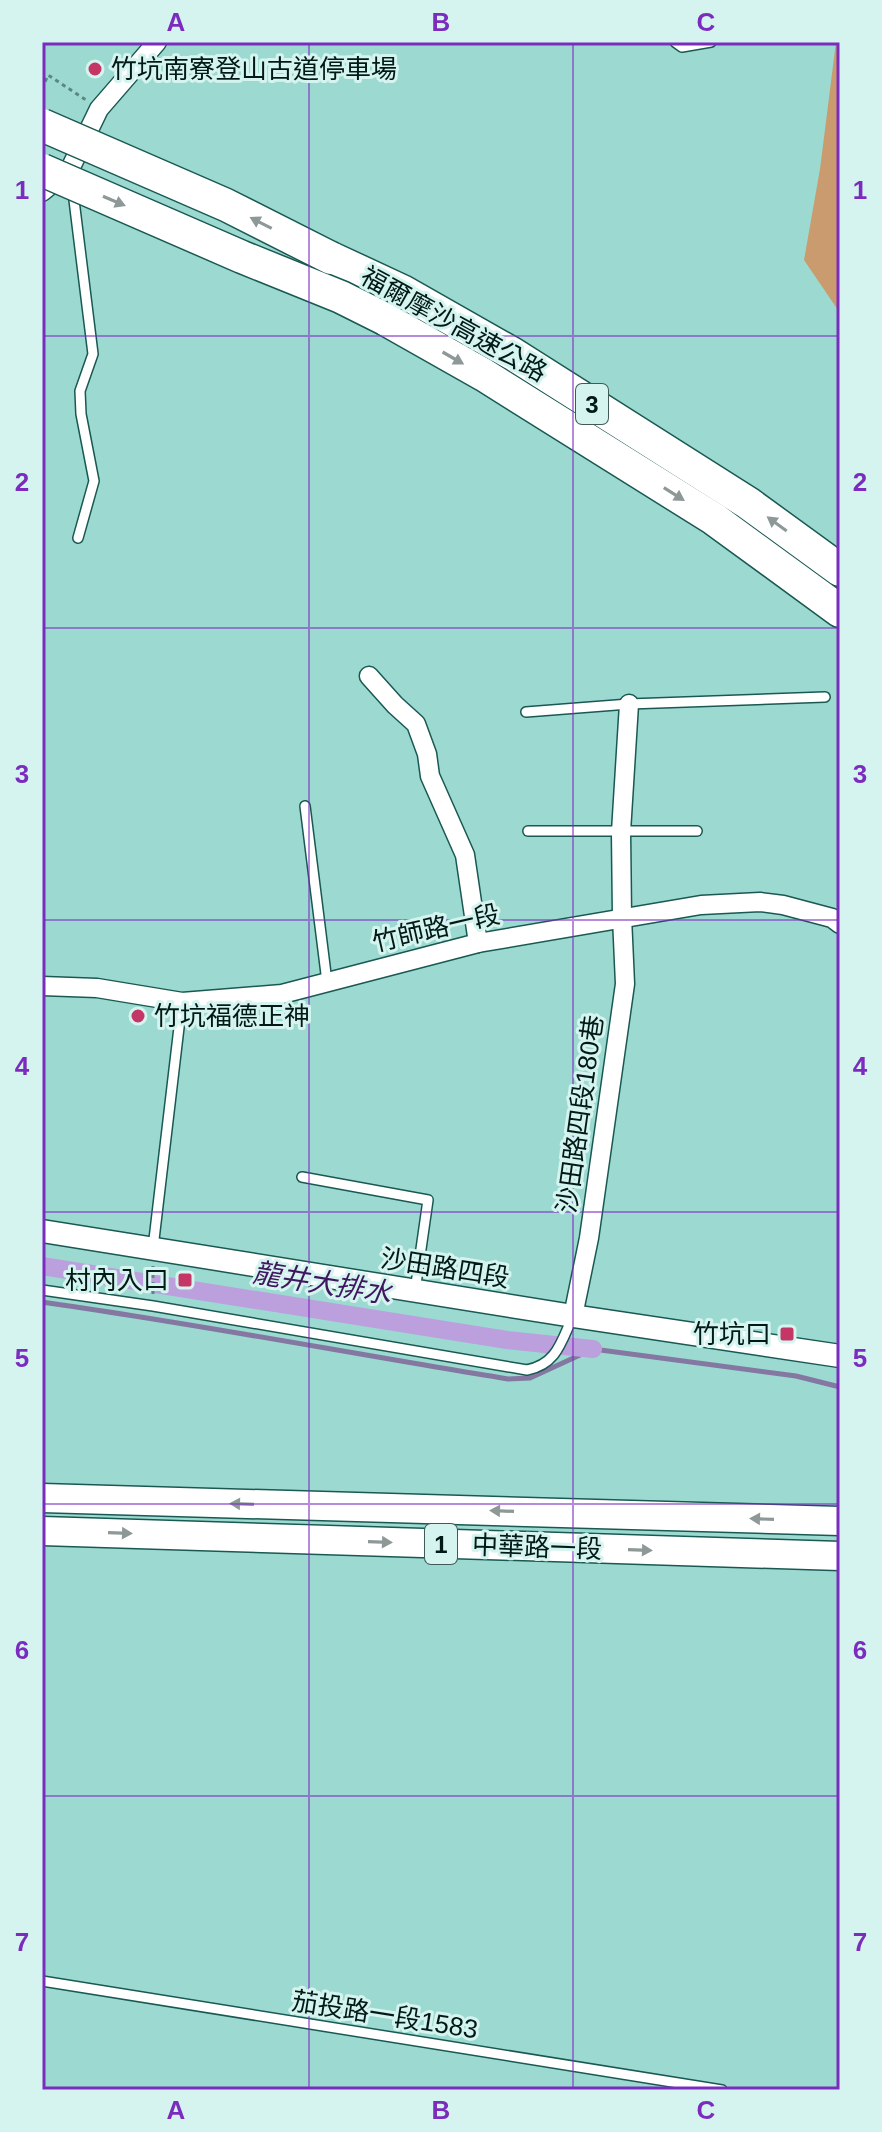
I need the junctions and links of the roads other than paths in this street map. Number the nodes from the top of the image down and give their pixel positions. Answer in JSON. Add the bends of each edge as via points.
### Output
{"nodes":[{"id":1,"x":157,"y":42,"type":"edge"},
{"id":2,"x":675,"y":42,"type":"edge"},
{"id":3,"x":711,"y":42,"type":"edge"},
{"id":4,"x":42,"y":125,"type":"edge"},
{"id":5,"x":56,"y":170,"type":"edge"},
{"id":6,"x":42,"y":192,"type":"edge"},
{"id":7,"x":78,"y":538,"type":"dead end"},
{"id":8,"x":840,"y":570,"type":"edge"},
{"id":9,"x":840,"y":611,"type":"edge"},
{"id":10,"x":369,"y":676,"type":"dead end"},
{"id":11,"x":825,"y":697,"type":"dead end"},
{"id":12,"x":629,"y":704,"type":"junction"},
{"id":13,"x":526,"y":712,"type":"dead end"},
{"id":14,"x":305,"y":806,"type":"dead end"},
{"id":15,"x":528,"y":831,"type":"dead end"},
{"id":16,"x":697,"y":831,"type":"dead end"},
{"id":17,"x":621,"y":832,"type":"junction"},
{"id":18,"x":622,"y":917,"type":"junction"},
{"id":19,"x":840,"y":924,"type":"edge"},
{"id":20,"x":478,"y":943,"type":"junction"},
{"id":21,"x":327,"y":982,"type":"junction"},
{"id":22,"x":42,"y":986,"type":"edge"},
{"id":23,"x":182,"y":1002,"type":"junction"},
{"id":24,"x":302,"y":1177,"type":"dead end"},
{"id":25,"x":42,"y":1231,"type":"edge"},
{"id":26,"x":153,"y":1255,"type":"junction"},
{"id":27,"x":42,"y":1290,"type":"edge"},
{"id":28,"x":415,"y":1291,"type":"junction"},
{"id":29,"x":573,"y":1316,"type":"junction"},
{"id":30,"x":840,"y":1356,"type":"edge"},
{"id":31,"x":42,"y":1498,"type":"edge"},
{"id":32,"x":840,"y":1521,"type":"edge"},
{"id":33,"x":42,"y":1531,"type":"edge"},
{"id":34,"x":840,"y":1556,"type":"edge"},
{"id":35,"x":42,"y":1981,"type":"edge"},
{"id":36,"x":722,"y":2090,"type":"edge"}],
"edges":[{"from":1,"to":5,"type":"street","via":[[99,109]]},
{"from":2,"to":3,"type":"lane","via":[[682,47]]},
{"from":8,"to":4,"type":"highway","name":"福爾摩沙高速公路","number":"3","one_way":true,"bridge":true,"via":[[748,503],[513,354],[402,291],[226,205]]},
{"from":5,"to":6,"type":"street"},
{"from":5,"to":7,"type":"lane","via":[[93,354],[80,391],[94,481]]},
{"from":5,"to":9,"type":"highway","name":"福爾摩沙高速公路","number":"3","one_way":true,"bridge":true,"via":[[385,319],[714,519]]},
{"from":10,"to":20,"type":"street","via":[[416,724],[430,776],[465,855]]},
{"from":11,"to":12,"type":"lane"},
{"from":12,"to":13,"type":"lane"},
{"from":12,"to":17,"type":"street","name":"沙田路四段180巷"},
{"from":14,"to":21,"type":"lane"},
{"from":15,"to":17,"type":"lane"},
{"from":16,"to":17,"type":"lane"},
{"from":17,"to":18,"type":"street","name":"沙田路四段180巷"},
{"from":18,"to":19,"type":"street","name":"竹師路一段","via":[[760,902]]},
{"from":18,"to":20,"type":"street","name":"竹師路一段"},
{"from":18,"to":29,"type":"street","name":"沙田路四段180巷","via":[[625,984]]},
{"from":20,"to":21,"type":"street","name":"竹師路一段"},
{"from":21,"to":23,"type":"street","name":"竹師路一段","via":[[282,994]]},
{"from":22,"to":23,"type":"street","name":"竹師路一段","via":[[97,988]]},
{"from":23,"to":26,"type":"lane"},
{"from":24,"to":28,"type":"lane","via":[[428,1200]]},
{"from":25,"to":26,"type":"street","name":"沙田路四段"},
{"from":26,"to":28,"type":"street","name":"沙田路四段"},
{"from":27,"to":29,"type":"lane","via":[[527,1370],[550,1361]]},
{"from":28,"to":29,"type":"street","name":"沙田路四段"},
{"from":29,"to":30,"type":"street","name":"沙田路四段"},
{"from":32,"to":31,"type":"main road","name":"中華路一段","number":"1","one_way":true},
{"from":33,"to":34,"type":"main road","name":"中華路一段","number":"1","one_way":true},
{"from":35,"to":36,"type":"lane","name":"茄投路一段1583"}]}
